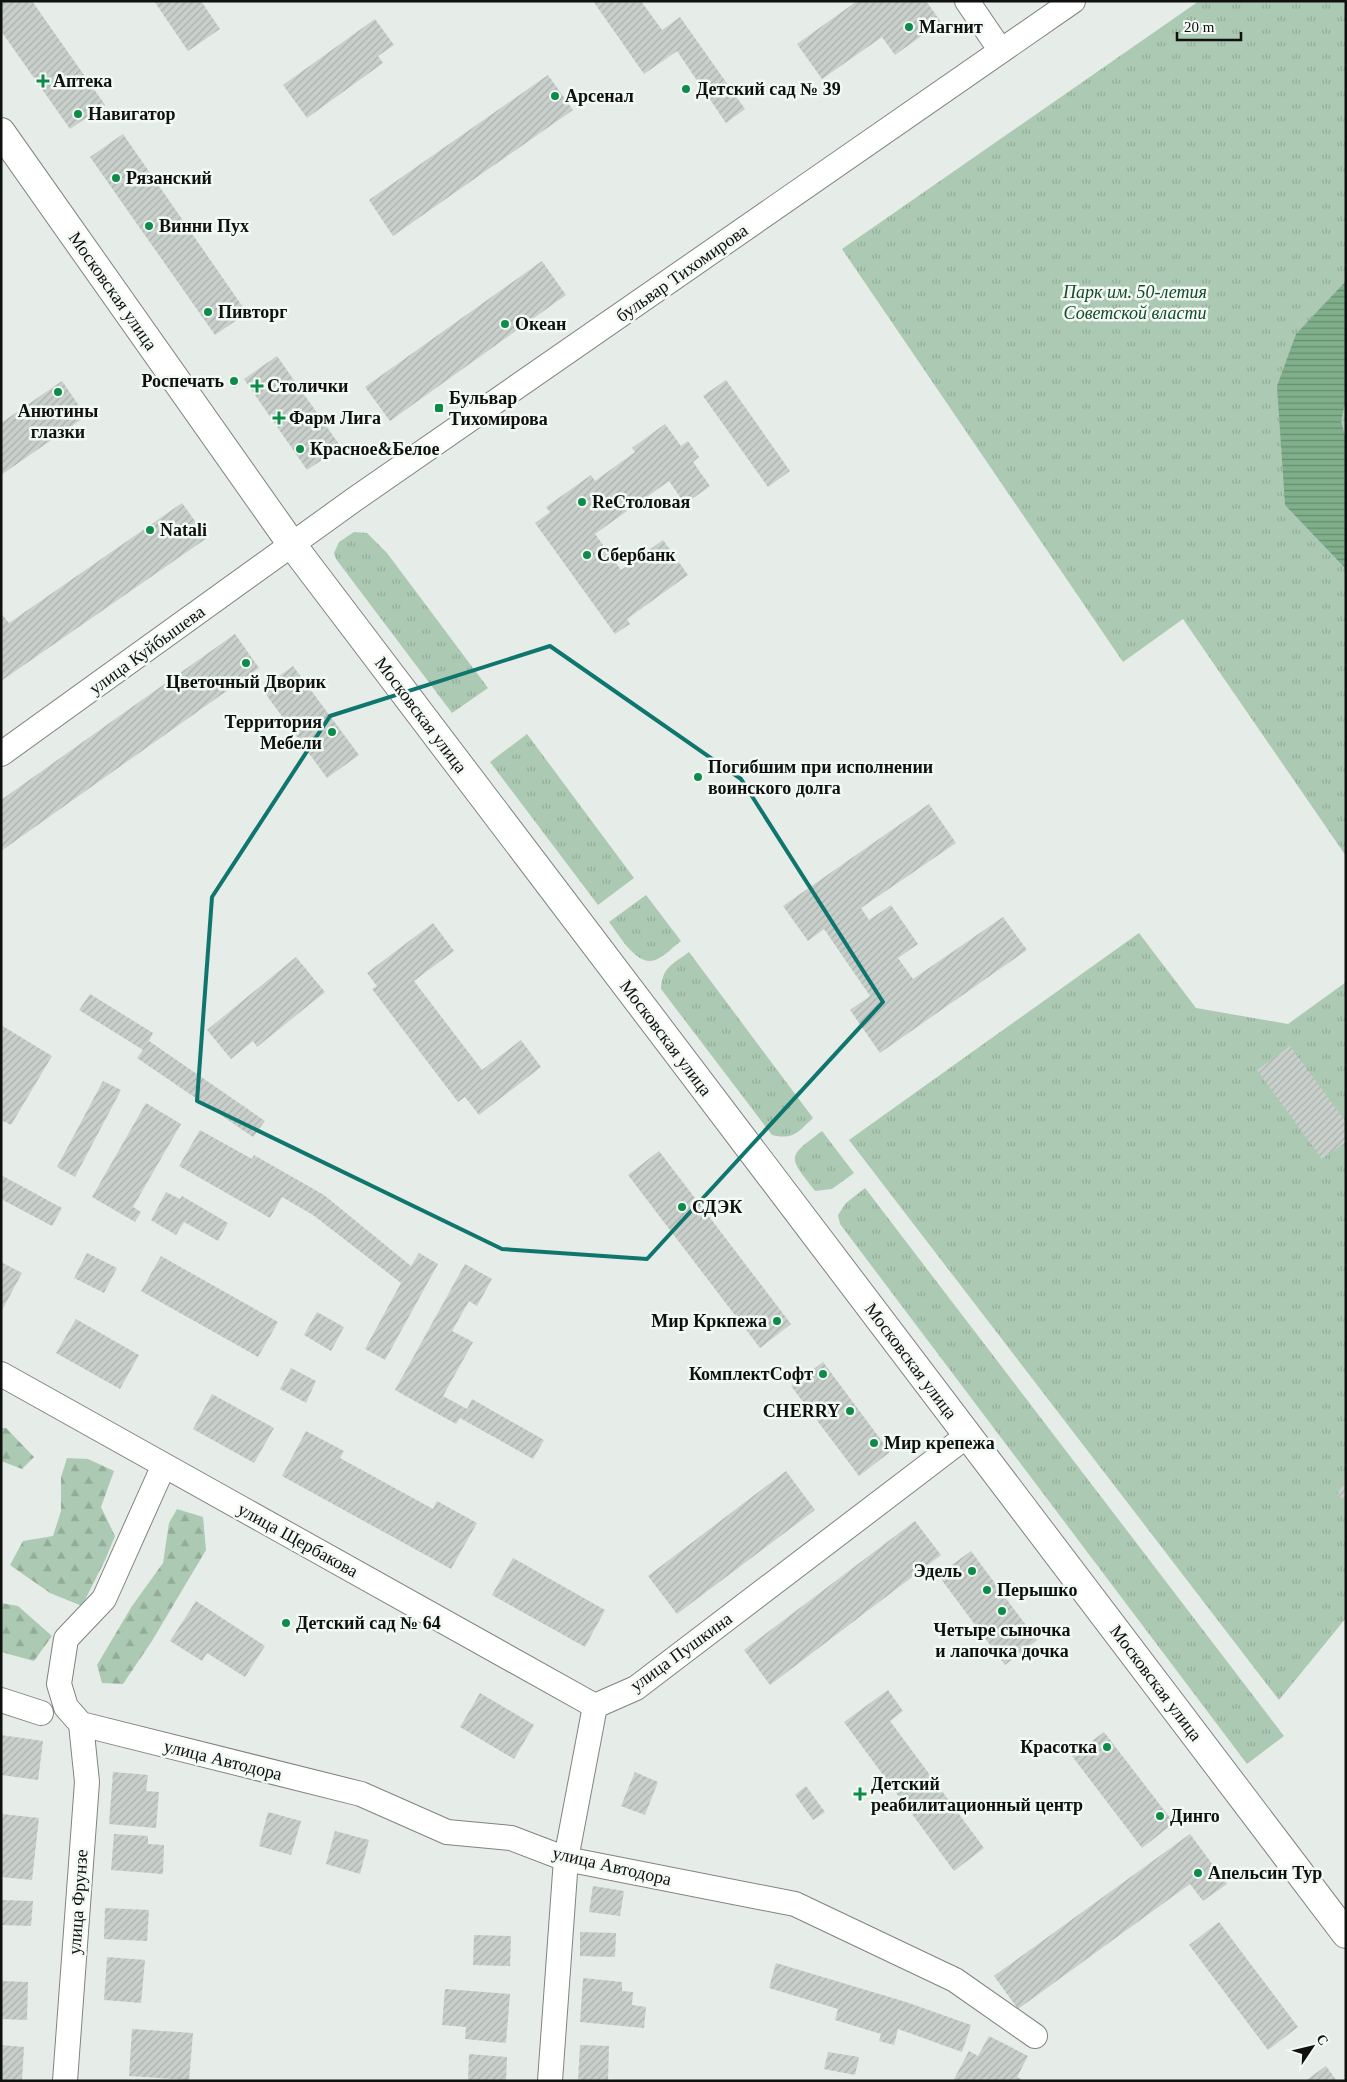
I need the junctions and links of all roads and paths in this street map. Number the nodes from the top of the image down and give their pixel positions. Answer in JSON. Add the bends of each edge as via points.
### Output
{"nodes":[{"id":1,"x":967,"y":1,"type":"edge"},
{"id":2,"x":1072,"y":1,"type":"edge"},
{"id":3,"x":1001,"y":51,"type":"junction"},
{"id":4,"x":1,"y":132,"type":"edge"},
{"id":5,"x":293,"y":546,"type":"junction"},
{"id":6,"x":1,"y":754,"type":"edge"},
{"id":7,"x":1,"y":1374,"type":"edge"},
{"id":8,"x":968,"y":1435,"type":"junction"},
{"id":9,"x":164,"y":1465,"type":"junction"},
{"id":10,"x":1,"y":1700,"type":"edge"},
{"id":11,"x":594,"y":1706,"type":"junction"},
{"id":12,"x":41,"y":1713,"type":"dead end"},
{"id":13,"x":81,"y":1724,"type":"junction"},
{"id":14,"x":566,"y":1859,"type":"junction"},
{"id":15,"x":1346,"y":1934,"type":"edge"},
{"id":16,"x":1035,"y":2036,"type":"dead end"},
{"id":17,"x":65,"y":2081,"type":"edge"},
{"id":18,"x":550,"y":2081,"type":"edge"}],
"edges":[{"from":1,"to":3,"type":"street"},
{"from":2,"to":3,"type":"street","name":"бульвар Тихомирова"},
{"from":3,"to":5,"type":"street","name":"бульвар Тихомирова","via":[[390,475]]},
{"from":4,"to":5,"type":"main road","name":"Московская улица"},
{"from":5,"to":6,"type":"street","name":"улица Куйбышева"},
{"from":5,"to":8,"type":"main road","name":"Московская улица"},
{"from":7,"to":9,"type":"street","name":"улица Щербакова"},
{"from":8,"to":11,"type":"street","name":"улица Пушкина","via":[[636,1688]]},
{"from":8,"to":15,"type":"main road","name":"Московская улица"},
{"from":9,"to":11,"type":"street","name":"улица Щербакова"},
{"from":9,"to":13,"type":"street","via":[[104,1599],[66,1639],[59,1684],[66,1707]]},
{"from":10,"to":12,"type":"street"},
{"from":11,"to":14,"type":"street"},
{"from":13,"to":14,"type":"street","name":"улица Автодора","via":[[361,1794],[447,1832],[511,1838]]},
{"from":13,"to":17,"type":"street","name":"улица Фрунзе","via":[[87,1782]]},
{"from":14,"to":16,"type":"street","name":"улица Автодора","via":[[794,1904],[955,1980]]},
{"from":14,"to":18,"type":"street"}]}
